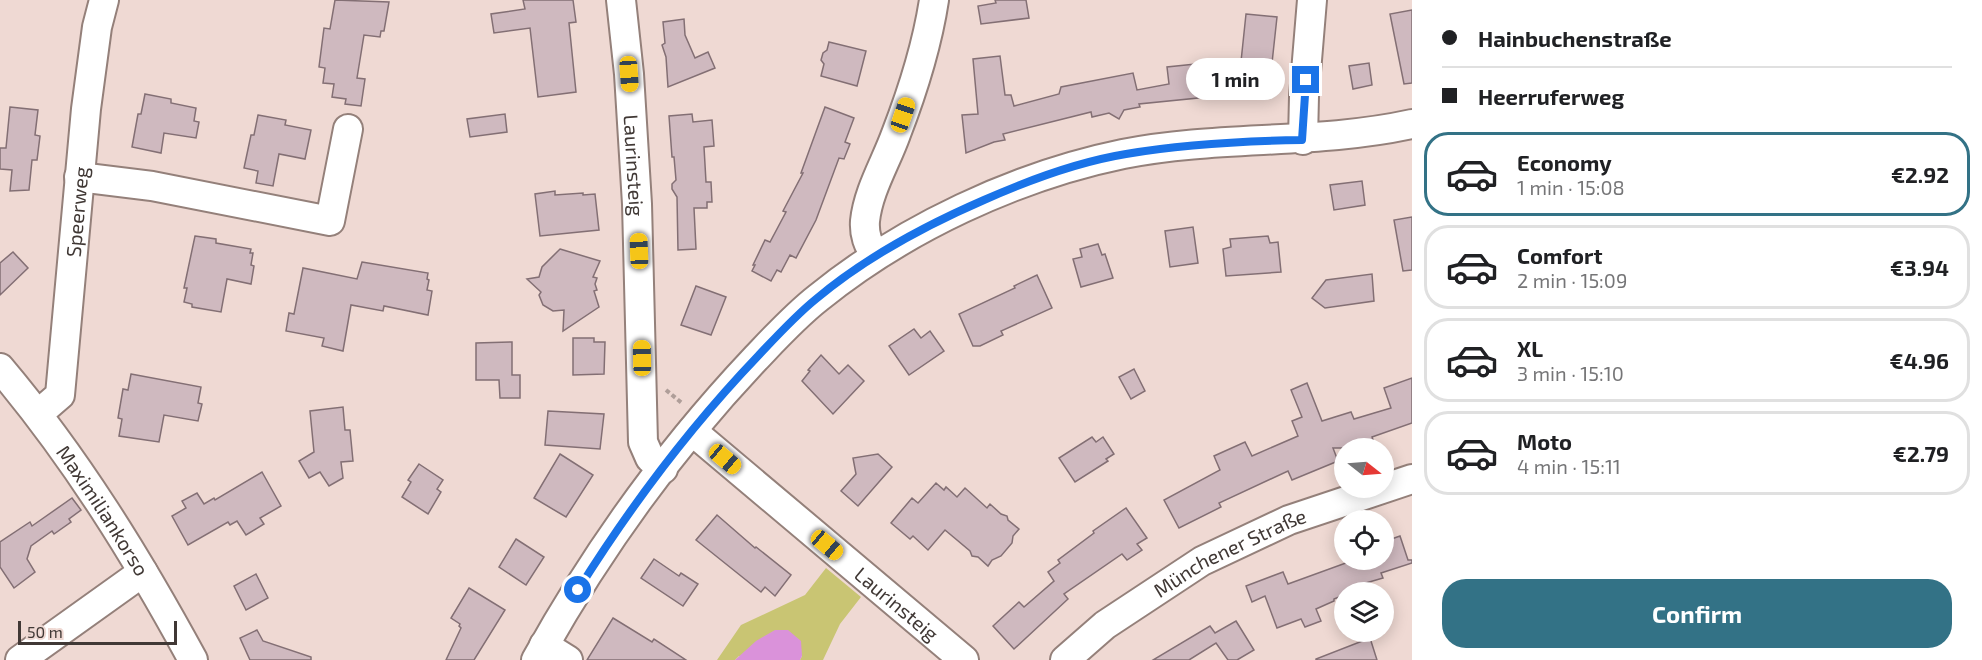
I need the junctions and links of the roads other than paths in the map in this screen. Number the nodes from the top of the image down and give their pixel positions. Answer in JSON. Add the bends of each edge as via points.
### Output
{"nodes":[{"id":1,"x":104,"y":0,"type":"edge"},
{"id":2,"x":621,"y":0,"type":"edge"},
{"id":3,"x":934,"y":0,"type":"edge"},
{"id":4,"x":1312,"y":0,"type":"edge"},
{"id":5,"x":1412,"y":124,"type":"edge"},
{"id":6,"x":348,"y":129,"type":"dead end"},
{"id":7,"x":1302,"y":140,"type":"junction"},
{"id":8,"x":79,"y":177,"type":"junction"},
{"id":9,"x":874,"y":256,"type":"junction"},
{"id":10,"x":0,"y":368,"type":"edge"},
{"id":11,"x":38,"y":414,"type":"junction"},
{"id":12,"x":690,"y":420,"type":"junction"},
{"id":13,"x":663,"y":469,"type":"junction"},
{"id":14,"x":1412,"y":478,"type":"edge"},
{"id":15,"x":143,"y":572,"type":"junction"},
{"id":16,"x":540,"y":652,"type":"edge"},
{"id":17,"x":20,"y":660,"type":"edge"},
{"id":18,"x":193,"y":660,"type":"edge"},
{"id":19,"x":568,"y":660,"type":"edge"},
{"id":20,"x":964,"y":660,"type":"edge"},
{"id":21,"x":1065,"y":660,"type":"edge"}],
"edges":[{"from":1,"to":8,"type":"street","name":"Speerweg","via":[[97,27]]},
{"from":2,"to":13,"type":"street","name":"Laurinsteig","via":[[637,204],[643,442],[650,458]]},
{"from":3,"to":9,"type":"street","via":[[916,76],[870,200],[866,241]]},
{"from":4,"to":7,"type":"street"},
{"from":5,"to":7,"type":"street"},
{"from":6,"to":8,"type":"street","via":[[330,221],[152,186]]},
{"from":7,"to":9,"type":"street","via":[[1170,148],[1065,168],[1005,190]]},
{"from":8,"to":11,"type":"street","name":"Speerweg","via":[[60,395]]},
{"from":9,"to":12,"type":"street","via":[[814,300],[731,385]]},
{"from":10,"to":11,"type":"street","name":"Maximiliankorso"},
{"from":11,"to":15,"type":"street","name":"Maximiliankorso","via":[[71,457]]},
{"from":12,"to":13,"type":"street"},
{"from":12,"to":20,"type":"street","name":"Laurinsteig"},
{"from":13,"to":16,"type":"street","via":[[601,554]]},
{"from":14,"to":21,"type":"street","name":"Münchener Straße","via":[[1278,525],[1202,561],[1105,625]]},
{"from":15,"to":17,"type":"street"},
{"from":15,"to":18,"type":"street","name":"Maximiliankorso"},
{"from":16,"to":19,"type":"street"}]}
